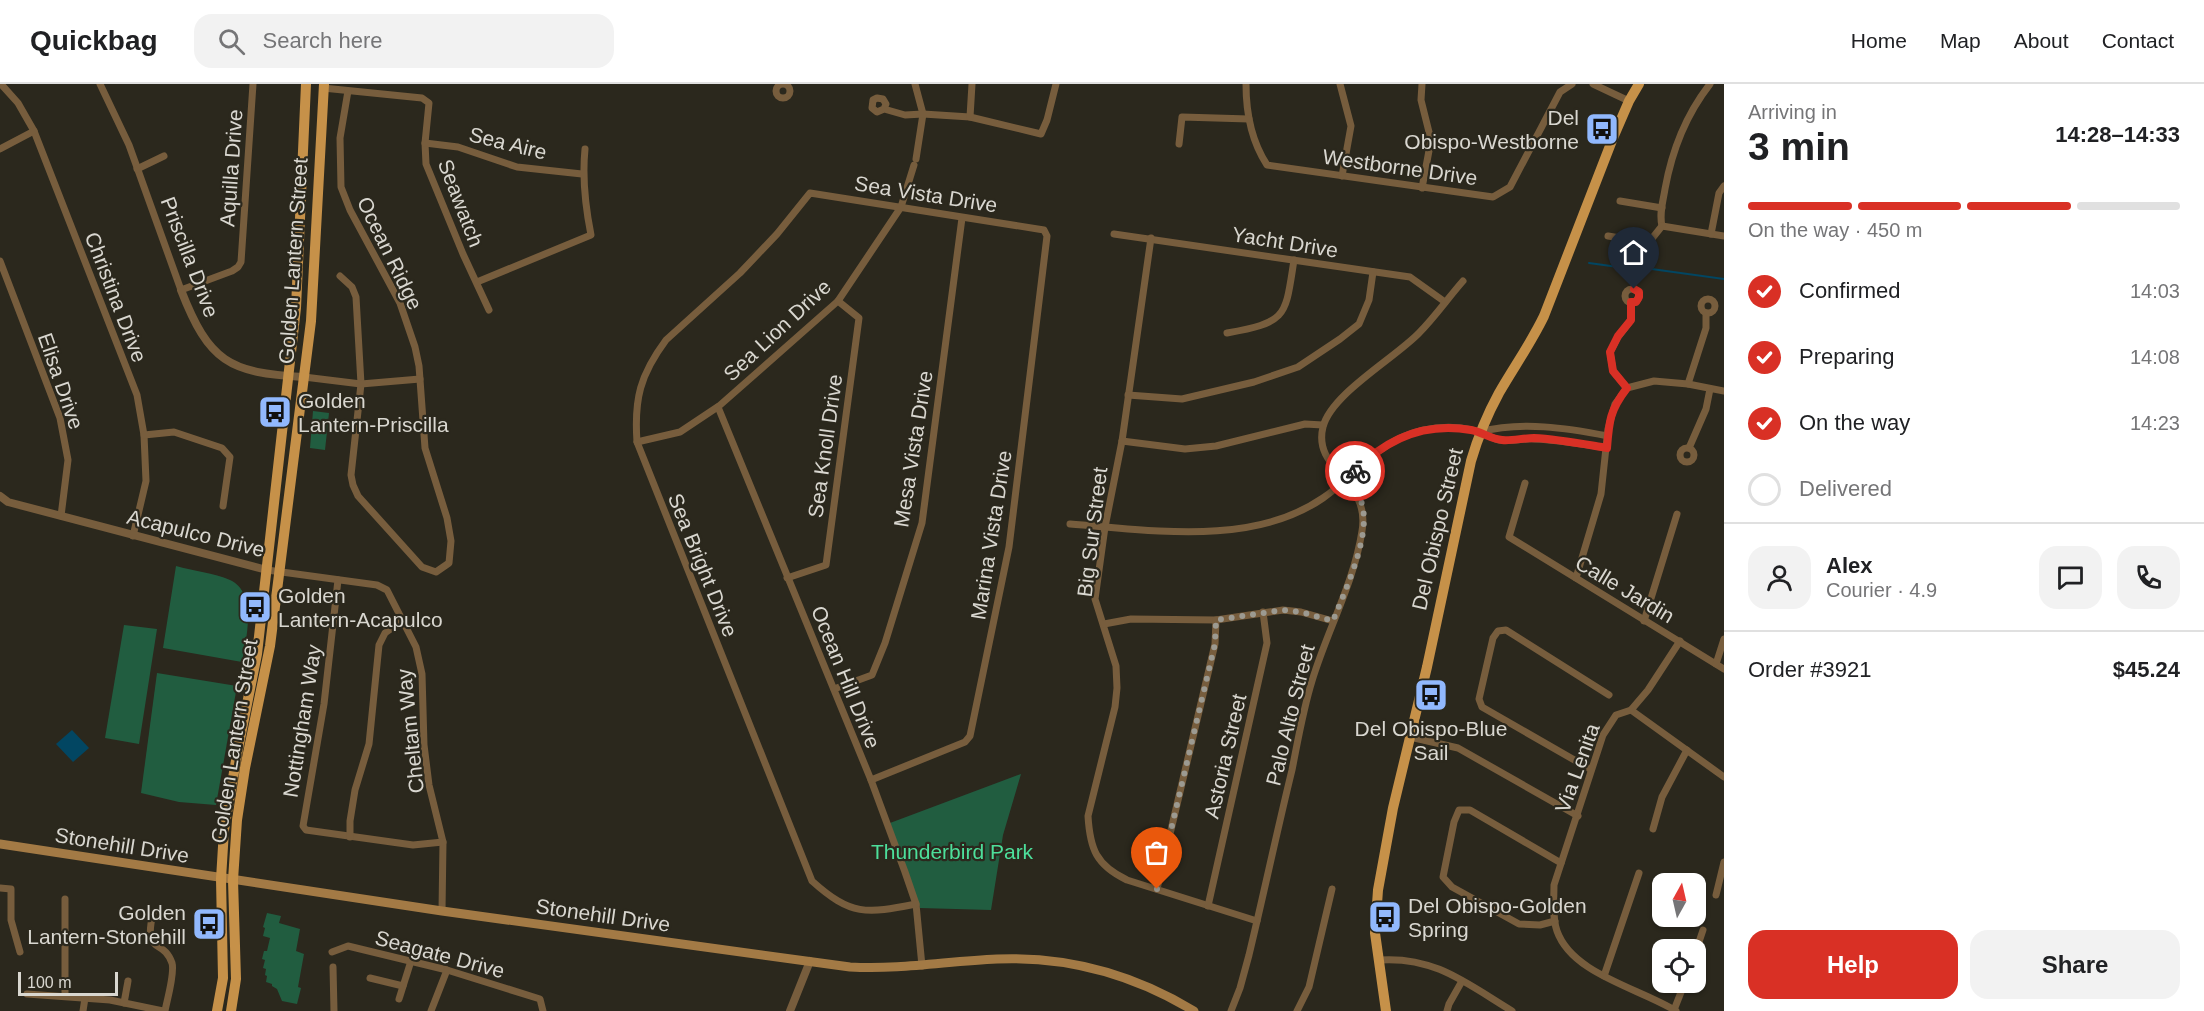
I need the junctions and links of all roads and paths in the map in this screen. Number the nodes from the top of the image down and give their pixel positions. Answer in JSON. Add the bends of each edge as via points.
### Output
{"nodes":[{"id":1,"x":1,"y":84,"type":"edge"},
{"id":2,"x":100,"y":84,"type":"edge"},
{"id":3,"x":253,"y":84,"type":"edge"},
{"id":4,"x":306,"y":84,"type":"edge"},
{"id":5,"x":915,"y":84,"type":"edge"},
{"id":6,"x":972,"y":84,"type":"edge"},
{"id":7,"x":1056,"y":84,"type":"edge"},
{"id":8,"x":1246,"y":84,"type":"edge"},
{"id":9,"x":1340,"y":84,"type":"edge"},
{"id":10,"x":1422,"y":84,"type":"edge"},
{"id":11,"x":1572,"y":84,"type":"edge"},
{"id":12,"x":1593,"y":84,"type":"edge"},
{"id":13,"x":1639,"y":84,"type":"edge"},
{"id":14,"x":1710,"y":84,"type":"edge"},
{"id":15,"x":324,"y":86,"type":"edge"},
{"id":16,"x":348,"y":91,"type":"junction"},
{"id":17,"x":1629,"y":100,"type":"junction"},
{"id":18,"x":884,"y":109,"type":"dead end"},
{"id":19,"x":923,"y":114,"type":"junction"},
{"id":20,"x":970,"y":117,"type":"junction"},
{"id":21,"x":1249,"y":119,"type":"junction"},
{"id":22,"x":34,"y":131,"type":"junction"},
{"id":23,"x":425,"y":143,"type":"junction"},
{"id":24,"x":1179,"y":144,"type":"dead end"},
{"id":25,"x":585,"y":148,"type":"dead end"},
{"id":26,"x":0,"y":149,"type":"edge"},
{"id":27,"x":164,"y":156,"type":"dead end"},
{"id":28,"x":137,"y":169,"type":"junction"},
{"id":29,"x":582,"y":174,"type":"junction"},
{"id":30,"x":1342,"y":176,"type":"junction"},
{"id":31,"x":1724,"y":186,"type":"edge"},
{"id":32,"x":1422,"y":188,"type":"junction"},
{"id":33,"x":805,"y":197,"type":"joint"},
{"id":34,"x":1620,"y":201,"type":"dead end"},
{"id":35,"x":901,"y":207,"type":"junction"},
{"id":36,"x":1662,"y":208,"type":"junction"},
{"id":37,"x":962,"y":218,"type":"junction"},
{"id":38,"x":1662,"y":226,"type":"junction"},
{"id":39,"x":1044,"y":230,"type":"joint"},
{"id":40,"x":1114,"y":234,"type":"dead end"},
{"id":41,"x":1711,"y":234,"type":"junction"},
{"id":42,"x":1608,"y":236,"type":"dead end"},
{"id":43,"x":1724,"y":236,"type":"edge"},
{"id":44,"x":1151,"y":238,"type":"junction"},
{"id":45,"x":1294,"y":260,"type":"junction"},
{"id":46,"x":0,"y":261,"type":"edge"},
{"id":47,"x":1372,"y":272,"type":"junction"},
{"id":48,"x":340,"y":276,"type":"dead end"},
{"id":49,"x":1463,"y":281,"type":"dead end"},
{"id":50,"x":477,"y":282,"type":"junction"},
{"id":51,"x":181,"y":290,"type":"junction"},
{"id":52,"x":838,"y":301,"type":"junction"},
{"id":53,"x":1445,"y":302,"type":"junction"},
{"id":54,"x":1631,"y":302,"type":"dead end"},
{"id":55,"x":489,"y":310,"type":"dead end"},
{"id":56,"x":1706,"y":313,"type":"dead end"},
{"id":57,"x":1227,"y":333,"type":"dead end"},
{"id":58,"x":287,"y":376,"type":"junction"},
{"id":59,"x":304,"y":377,"type":"junction"},
{"id":60,"x":420,"y":379,"type":"junction"},
{"id":61,"x":361,"y":384,"type":"junction"},
{"id":62,"x":1688,"y":384,"type":"junction"},
{"id":63,"x":1627,"y":388,"type":"junction"},
{"id":64,"x":1710,"y":389,"type":"junction"},
{"id":65,"x":1724,"y":391,"type":"edge"},
{"id":66,"x":1128,"y":395,"type":"junction"},
{"id":67,"x":718,"y":407,"type":"junction"},
{"id":68,"x":1323,"y":425,"type":"junction"},
{"id":69,"x":1480,"y":432,"type":"junction"},
{"id":70,"x":144,"y":435,"type":"junction"},
{"id":71,"x":1608,"y":436,"type":"junction"},
{"id":72,"x":1122,"y":441,"type":"junction"},
{"id":73,"x":637,"y":442,"type":"junction"},
{"id":74,"x":1607,"y":448,"type":"junction"},
{"id":75,"x":1689,"y":448,"type":"dead end"},
{"id":76,"x":1347,"y":480,"type":"junction"},
{"id":77,"x":1526,"y":483,"type":"dead end"},
{"id":78,"x":0,"y":496,"type":"edge"},
{"id":79,"x":223,"y":506,"type":"dead end"},
{"id":80,"x":1677,"y":514,"type":"dead end"},
{"id":81,"x":61,"y":516,"type":"junction"},
{"id":82,"x":1070,"y":524,"type":"dead end"},
{"id":83,"x":1105,"y":527,"type":"junction"},
{"id":84,"x":133,"y":536,"type":"junction"},
{"id":85,"x":267,"y":570,"type":"junction"},
{"id":86,"x":279,"y":572,"type":"junction"},
{"id":87,"x":787,"y":578,"type":"junction"},
{"id":88,"x":1576,"y":578,"type":"junction"},
{"id":89,"x":338,"y":580,"type":"junction"},
{"id":90,"x":387,"y":590,"type":"joint"},
{"id":91,"x":1263,"y":612,"type":"junction"},
{"id":92,"x":1216,"y":620,"type":"junction"},
{"id":93,"x":402,"y":621,"type":"junction"},
{"id":94,"x":1333,"y":621,"type":"junction"},
{"id":95,"x":1644,"y":621,"type":"junction"},
{"id":96,"x":1104,"y":624,"type":"junction"},
{"id":97,"x":1724,"y":639,"type":"edge"},
{"id":98,"x":1680,"y":641,"type":"junction"},
{"id":99,"x":1716,"y":664,"type":"junction"},
{"id":100,"x":1724,"y":669,"type":"edge"},
{"id":101,"x":834,"y":689,"type":"junction"},
{"id":102,"x":1609,"y":695,"type":"dead end"},
{"id":103,"x":1631,"y":710,"type":"junction"},
{"id":104,"x":1410,"y":737,"type":"junction"},
{"id":105,"x":1687,"y":750,"type":"junction"},
{"id":106,"x":1590,"y":769,"type":"junction"},
{"id":107,"x":1724,"y":777,"type":"edge"},
{"id":108,"x":871,"y":780,"type":"junction"},
{"id":109,"x":1578,"y":816,"type":"junction"},
{"id":110,"x":1653,"y":829,"type":"dead end"},
{"id":111,"x":350,"y":837,"type":"junction"},
{"id":112,"x":443,"y":842,"type":"junction"},
{"id":113,"x":0,"y":844,"type":"edge"},
{"id":114,"x":1561,"y":862,"type":"junction"},
{"id":115,"x":1724,"y":862,"type":"edge"},
{"id":116,"x":1639,"y":873,"type":"dead end"},
{"id":117,"x":221,"y":879,"type":"junction"},
{"id":118,"x":233,"y":880,"type":"junction"},
{"id":119,"x":0,"y":888,"type":"edge"},
{"id":120,"x":1157,"y":889,"type":"junction"},
{"id":121,"x":1332,"y":889,"type":"dead end"},
{"id":122,"x":1716,"y":895,"type":"dead end"},
{"id":123,"x":65,"y":899,"type":"dead end"},
{"id":124,"x":916,"y":904,"type":"junction"},
{"id":125,"x":1208,"y":906,"type":"junction"},
{"id":126,"x":442,"y":911,"type":"junction"},
{"id":127,"x":153,"y":914,"type":"dead end"},
{"id":128,"x":1257,"y":921,"type":"junction"},
{"id":129,"x":1555,"y":921,"type":"junction"},
{"id":130,"x":1703,"y":930,"type":"dead end"},
{"id":131,"x":1700,"y":939,"type":"edge"},
{"id":132,"x":20,"y":952,"type":"dead end"},
{"id":133,"x":332,"y":952,"type":"dead end"},
{"id":134,"x":1379,"y":960,"type":"junction"},
{"id":135,"x":411,"y":961,"type":"junction"},
{"id":136,"x":810,"y":961,"type":"junction"},
{"id":137,"x":922,"y":966,"type":"junction"},
{"id":138,"x":333,"y":967,"type":"dead end"},
{"id":139,"x":447,"y":970,"type":"junction"},
{"id":140,"x":1604,"y":976,"type":"junction"},
{"id":141,"x":370,"y":978,"type":"dead end"},
{"id":142,"x":128,"y":981,"type":"dead end"},
{"id":143,"x":1462,"y":981,"type":"junction"},
{"id":144,"x":403,"y":986,"type":"junction"},
{"id":145,"x":1681,"y":993,"type":"edge"},
{"id":146,"x":27,"y":994,"type":"dead end"},
{"id":147,"x":65,"y":996,"type":"junction"},
{"id":148,"x":85,"y":998,"type":"junction"},
{"id":149,"x":399,"y":999,"type":"dead end"},
{"id":150,"x":127,"y":1006,"type":"edge"},
{"id":151,"x":219,"y":1008,"type":"edge"},
{"id":152,"x":1675,"y":1010,"type":"edge"},
{"id":153,"x":83,"y":1011,"type":"edge"},
{"id":154,"x":164,"y":1011,"type":"edge"},
{"id":155,"x":231,"y":1011,"type":"edge"},
{"id":156,"x":334,"y":1011,"type":"edge"},
{"id":157,"x":431,"y":1011,"type":"edge"},
{"id":158,"x":543,"y":1011,"type":"edge"},
{"id":159,"x":790,"y":1011,"type":"edge"},
{"id":160,"x":1194,"y":1011,"type":"edge"},
{"id":161,"x":1231,"y":1011,"type":"edge"},
{"id":162,"x":1297,"y":1011,"type":"edge"},
{"id":163,"x":1386,"y":1011,"type":"edge"},
{"id":164,"x":1447,"y":1011,"type":"edge"},
{"id":165,"x":1512,"y":1011,"type":"edge"}],
"edges":[{"from":1,"to":22,"type":"street","name":"Christina Drive"},
{"from":2,"to":28,"type":"street","name":"Priscilla Drive"},
{"from":3,"to":51,"type":"street","name":"Aquilla Drive","via":[[238,267]]},
{"from":4,"to":58,"type":"main road","name":"Golden Lantern Street","via":[[297,286]]},
{"from":5,"to":19,"type":"street","name":"Sea Lion Drive"},
{"from":6,"to":20,"type":"street"},
{"from":7,"to":20,"type":"street","via":[[1041,134]]},
{"from":8,"to":21,"type":"street"},
{"from":9,"to":30,"type":"street","via":[[1351,126]]},
{"from":10,"to":32,"type":"street","via":[[1421,100],[1431,140]]},
{"from":11,"to":32,"type":"street","name":"Westborne Drive","via":[[1560,92],[1510,187],[1502,194],[1493,198]]},
{"from":12,"to":17,"type":"street"},
{"from":13,"to":17,"type":"main road","name":"Del Obispo Street"},
{"from":14,"to":36,"type":"street","via":[[1681,132],[1669,167]]},
{"from":15,"to":16,"type":"street"},
{"from":15,"to":59,"type":"main road","name":"Golden Lantern Street","via":[[314,292]]},
{"from":16,"to":23,"type":"street","name":"Seawatch","via":[[422,98],[429,103]]},
{"from":16,"to":60,"type":"street","name":"Ocean Ridge","via":[[340,138],[341,187],[400,303],[415,346]]},
{"from":17,"to":69,"type":"main road","name":"Del Obispo Street","via":[[1544,316]]},
{"from":18,"to":19,"type":"street","via":[[906,115]]},
{"from":19,"to":20,"type":"street"},
{"from":19,"to":35,"type":"street","name":"Sea Lion Drive","via":[[915,162]]},
{"from":21,"to":24,"type":"street","via":[[1182,117]]},
{"from":21,"to":30,"type":"street","name":"Westborne Drive","via":[[1259,153],[1267,165]]},
{"from":22,"to":26,"type":"street"},
{"from":22,"to":70,"type":"street","name":"Christina Drive","via":[[137,395]]},
{"from":23,"to":29,"type":"street","name":"Sea Aire","via":[[458,147],[541,171]]},
{"from":23,"to":50,"type":"street","name":"Seawatch","via":[[426,164]]},
{"from":25,"to":29,"type":"street"},
{"from":27,"to":28,"type":"street"},
{"from":28,"to":51,"type":"street","name":"Priscilla Drive"},
{"from":29,"to":50,"type":"street","via":[[591,235]]},
{"from":30,"to":32,"type":"street","name":"Westborne Drive"},
{"from":31,"to":41,"type":"street"},
{"from":33,"to":35,"type":"street","name":"Sea Vista Drive","via":[[815,193]]},
{"from":33,"to":73,"type":"street","name":"Sea Bright Drive","via":[[777,234],[657,352],[636,405]]},
{"from":34,"to":36,"type":"street"},
{"from":35,"to":37,"type":"street","name":"Sea Vista Drive"},
{"from":35,"to":52,"type":"street","name":"Sea Lion Drive"},
{"from":36,"to":38,"type":"street"},
{"from":37,"to":39,"type":"street","name":"Sea Vista Drive"},
{"from":37,"to":101,"type":"street","name":"Mesa Vista Drive","via":[[922,523],[872,675]]},
{"from":38,"to":41,"type":"street"},
{"from":38,"to":42,"type":"street","via":[[1650,241]]},
{"from":39,"to":108,"type":"street","name":"Marina Vista Drive","via":[[1048,244],[1009,547],[970,736],[965,742]]},
{"from":40,"to":44,"type":"street","name":"Yacht Drive"},
{"from":41,"to":43,"type":"street"},
{"from":44,"to":45,"type":"street","name":"Yacht Drive"},
{"from":44,"to":66,"type":"street","name":"Big Sur Street"},
{"from":45,"to":47,"type":"street","name":"Yacht Drive"},
{"from":45,"to":57,"type":"street","via":[[1287,302],[1276,319]]},
{"from":46,"to":81,"type":"street","name":"Elisa Drive","via":[[60,418],[68,460]]},
{"from":47,"to":53,"type":"street","name":"Yacht Drive","via":[[1410,278]]},
{"from":47,"to":66,"type":"street","via":[[1369,300],[1359,324],[1298,367],[1182,399]]},
{"from":48,"to":61,"type":"street","via":[[356,297]]},
{"from":49,"to":53,"type":"street"},
{"from":50,"to":55,"type":"street","name":"Seawatch"},
{"from":51,"to":58,"type":"street","name":"Priscilla Drive","via":[[194,324],[222,357],[242,368]]},
{"from":52,"to":67,"type":"street","name":"Sea Lion Drive"},
{"from":52,"to":87,"type":"street","name":"Sea Knoll Drive","via":[[859,318],[826,565]]},
{"from":53,"to":68,"type":"street","via":[[1419,333],[1335,404]]},
{"from":54,"to":63,"type":"street","via":[[1631,320],[1610,352],[1613,371]]},
{"from":56,"to":62,"type":"street","via":[[1706,328]]},
{"from":58,"to":59,"type":"street","name":"Priscilla Drive"},
{"from":58,"to":85,"type":"main road","name":"Golden Lantern Street"},
{"from":59,"to":61,"type":"street"},
{"from":59,"to":86,"type":"main road","name":"Golden Lantern Street"},
{"from":60,"to":61,"type":"street"},
{"from":60,"to":61,"type":"street","name":"Ocean Ridge","via":[[424,448],[446,512],[451,541],[451,558],[436,572],[422,567],[358,496],[353,484]]},
{"from":62,"to":63,"type":"street","via":[[1654,381]]},
{"from":62,"to":64,"type":"street"},
{"from":63,"to":71,"type":"street","via":[[1615,404]]},
{"from":64,"to":65,"type":"street"},
{"from":64,"to":75,"type":"street"},
{"from":66,"to":72,"type":"street","name":"Big Sur Street"},
{"from":67,"to":73,"type":"street","name":"Sea Lion Drive","via":[[680,432]]},
{"from":67,"to":87,"type":"street","name":"Ocean Hill Drive"},
{"from":68,"to":72,"type":"street","via":[[1305,424],[1216,446],[1185,449]]},
{"from":68,"to":76,"type":"street","name":"Palo Alto Street","via":[[1323,450]]},
{"from":69,"to":71,"type":"street","via":[[1531,426]]},
{"from":69,"to":74,"type":"street","via":[[1496,440],[1532,438]]},
{"from":69,"to":76,"type":"street","via":[[1442,427],[1408,434],[1375,452]]},
{"from":69,"to":104,"type":"main road","name":"Del Obispo Street","via":[[1465,482]]},
{"from":70,"to":79,"type":"street","via":[[174,432],[222,448],[230,457]]},
{"from":70,"to":84,"type":"street","name":"Christina Drive","via":[[147,480]]},
{"from":71,"to":74,"type":"street"},
{"from":72,"to":83,"type":"street","name":"Big Sur Street"},
{"from":73,"to":124,"type":"street","name":"Sea Bright Drive","via":[[812,881],[839,903],[857,909],[881,911]]},
{"from":74,"to":88,"type":"street","via":[[1601,494]]},
{"from":76,"to":83,"type":"street","via":[[1304,510],[1251,526],[1184,532]]},
{"from":76,"to":94,"type":"street","name":"Palo Alto Street","via":[[1362,502],[1363,525],[1357,555]]},
{"from":77,"to":88,"type":"street","name":"Calle Jardin","via":[[1509,537]]},
{"from":78,"to":81,"type":"street","name":"Acapulco Drive","via":[[8,502]]},
{"from":80,"to":95,"type":"street"},
{"from":81,"to":84,"type":"street","name":"Acapulco Drive"},
{"from":82,"to":83,"type":"street"},
{"from":83,"to":96,"type":"street","name":"Big Sur Street","via":[[1095,599]]},
{"from":84,"to":85,"type":"street","name":"Acapulco Drive"},
{"from":85,"to":86,"type":"street","name":"Acapulco Drive"},
{"from":85,"to":117,"type":"main road","name":"Golden Lantern Street","via":[[257,654],[227,810]]},
{"from":86,"to":89,"type":"street","name":"Acapulco Drive"},
{"from":86,"to":118,"type":"main road","name":"Golden Lantern Street","via":[[265,678],[237,820]]},
{"from":87,"to":101,"type":"street","name":"Ocean Hill Drive"},
{"from":88,"to":95,"type":"street","name":"Calle Jardin"},
{"from":89,"to":90,"type":"street","name":"Acapulco Drive"},
{"from":89,"to":111,"type":"street","name":"Nottingham Way","via":[[324,704],[302,822],[306,830]]},
{"from":90,"to":93,"type":"street","name":"Cheltam Way"},
{"from":91,"to":92,"type":"street"},
{"from":91,"to":94,"type":"street","via":[[1301,612]]},
{"from":91,"to":125,"type":"street","name":"Astoria Street","via":[[1267,644]]},
{"from":92,"to":96,"type":"street","via":[[1131,619]]},
{"from":92,"to":120,"type":"street","via":[[1215,644]]},
{"from":93,"to":111,"type":"street","via":[[386,633],[379,645],[369,744],[355,790]]},
{"from":93,"to":112,"type":"street","name":"Cheltam Way","via":[[416,647],[422,674],[424,745]]},
{"from":94,"to":128,"type":"street","name":"Palo Alto Street","via":[[1311,684]]},
{"from":95,"to":98,"type":"street","name":"Calle Jardin"},
{"from":96,"to":120,"type":"street","name":"Big Sur Street","via":[[1116,666],[1117,688],[1088,816],[1092,846],[1111,872]]},
{"from":97,"to":99,"type":"street"},
{"from":98,"to":99,"type":"street","name":"Calle Jardin"},
{"from":98,"to":103,"type":"street","name":"Via Lenita"},
{"from":99,"to":100,"type":"street","name":"Calle Jardin"},
{"from":101,"to":108,"type":"street","name":"Ocean Hill Drive"},
{"from":102,"to":106,"type":"street","via":[[1506,630],[1498,631],[1493,638],[1479,699],[1482,707]]},
{"from":103,"to":105,"type":"street"},
{"from":103,"to":106,"type":"street","name":"Via Lenita","via":[[1616,715],[1603,735]]},
{"from":104,"to":109,"type":"street","via":[[1458,748]]},
{"from":104,"to":134,"type":"main road","name":"Del Obispo Street","via":[[1378,890],[1375,933]]},
{"from":105,"to":107,"type":"street"},
{"from":105,"to":110,"type":"street","via":[[1662,797]]},
{"from":106,"to":109,"type":"street","name":"Via Lenita"},
{"from":108,"to":124,"type":"street","name":"Ocean Hill Drive"},
{"from":109,"to":114,"type":"street","name":"Via Lenita"},
{"from":111,"to":112,"type":"street","via":[[413,845]]},
{"from":112,"to":126,"type":"street","name":"Cheltam Way"},
{"from":113,"to":117,"type":"main road","name":"Stonehill Drive"},
{"from":114,"to":129,"type":"street","name":"Via Lenita","via":[[1554,885]]},
{"from":114,"to":129,"type":"street","via":[[1470,810],[1459,810],[1443,878],[1452,887],[1519,924]]},
{"from":115,"to":122,"type":"street"},
{"from":116,"to":140,"type":"street"},
{"from":117,"to":118,"type":"main road","name":"Stonehill Drive"},
{"from":117,"to":151,"type":"main road","name":"Golden Lantern Street","via":[[223,950]]},
{"from":118,"to":126,"type":"main road","name":"Stonehill Drive"},
{"from":118,"to":155,"type":"main road","name":"Golden Lantern Street","via":[[236,970]]},
{"from":119,"to":132,"type":"street","via":[[11,889],[11,920]]},
{"from":120,"to":125,"type":"street"},
{"from":121,"to":162,"type":"street","via":[[1309,987]]},
{"from":123,"to":147,"type":"street"},
{"from":124,"to":137,"type":"street","name":"Ocean Hill Drive"},
{"from":125,"to":128,"type":"street"},
{"from":126,"to":136,"type":"main road","name":"Stonehill Drive"},
{"from":127,"to":154,"type":"street","via":[[150,938],[173,968]]},
{"from":128,"to":161,"type":"street","name":"Palo Alto Street"},
{"from":129,"to":140,"type":"street","name":"Via Lenita","via":[[1575,959]]},
{"from":130,"to":131,"type":"street"},
{"from":133,"to":135,"type":"street","name":"Seagate Drive","via":[[348,946]]},
{"from":134,"to":143,"type":"street","via":[[1422,962]]},
{"from":134,"to":163,"type":"main road","name":"Del Obispo Street"},
{"from":135,"to":139,"type":"street","name":"Seagate Drive"},
{"from":135,"to":144,"type":"street"},
{"from":136,"to":137,"type":"main road","name":"Stonehill Drive","via":[[879,969]]},
{"from":136,"to":159,"type":"street"},
{"from":137,"to":160,"type":"main road","name":"Stonehill Drive","via":[[995,959],[1053,960],[1133,980]]},
{"from":138,"to":156,"type":"street"},
{"from":139,"to":157,"type":"street"},
{"from":139,"to":158,"type":"street","name":"Seagate Drive","via":[[540,999]]},
{"from":140,"to":152,"type":"street"},
{"from":141,"to":144,"type":"street"},
{"from":142,"to":150,"type":"street"},
{"from":143,"to":164,"type":"street"},
{"from":143,"to":165,"type":"street"},
{"from":144,"to":149,"type":"street"},
{"from":145,"to":152,"type":"street"},
{"from":146,"to":147,"type":"street"},
{"from":147,"to":148,"type":"street"},
{"from":148,"to":150,"type":"street"},
{"from":148,"to":153,"type":"street"},
{"from":150,"to":154,"type":"street"}]}
